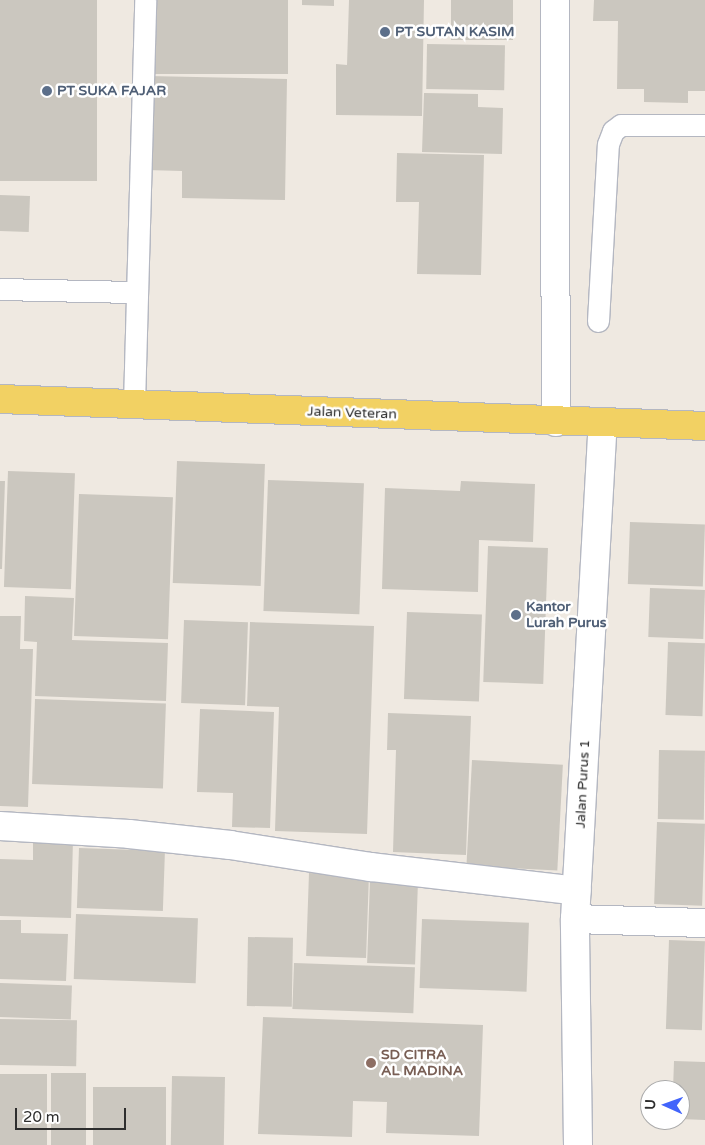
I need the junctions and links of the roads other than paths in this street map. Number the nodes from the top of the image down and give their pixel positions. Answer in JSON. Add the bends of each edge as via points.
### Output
{"nodes":[{"id":1,"x":145,"y":0,"type":"edge"},
{"id":2,"x":555,"y":0,"type":"edge"},
{"id":3,"x":705,"y":125,"type":"edge"},
{"id":4,"x":0,"y":289,"type":"edge"},
{"id":5,"x":137,"y":292,"type":"junction"},
{"id":6,"x":598,"y":321,"type":"dead end"},
{"id":7,"x":0,"y":399,"type":"edge"},
{"id":8,"x":134,"y":404,"type":"junction"},
{"id":9,"x":556,"y":422,"type":"junction"},
{"id":10,"x":603,"y":424,"type":"junction"},
{"id":11,"x":705,"y":426,"type":"edge"},
{"id":12,"x":0,"y":826,"type":"edge"},
{"id":13,"x":577,"y":891,"type":"junction"},
{"id":14,"x":575,"y":919,"type":"junction"},
{"id":15,"x":705,"y":923,"type":"edge"},
{"id":16,"x":578,"y":1145,"type":"edge"}],
"edges":[{"from":1,"to":5,"type":"lane"},
{"from":2,"to":9,"type":"street"},
{"from":3,"to":6,"type":"lane","via":[[622,125],[613,131],[608,144]]},
{"from":4,"to":5,"type":"lane"},
{"from":5,"to":8,"type":"lane"},
{"from":7,"to":8,"type":"main road","name":"Jalan Veteran"},
{"from":8,"to":9,"type":"main road","name":"Jalan Veteran"},
{"from":9,"to":10,"type":"main road","name":"Jalan Veteran"},
{"from":10,"to":11,"type":"main road","name":"Jalan Veteran"},
{"from":10,"to":13,"type":"street","name":"Jalan Purus 1"},
{"from":12,"to":13,"type":"street","via":[[129,834],[230,845],[371,867]]},
{"from":13,"to":14,"type":"street","name":"Jalan Purus 1"},
{"from":14,"to":15,"type":"street"},
{"from":14,"to":16,"type":"street","name":"Jalan Purus 1"}]}
